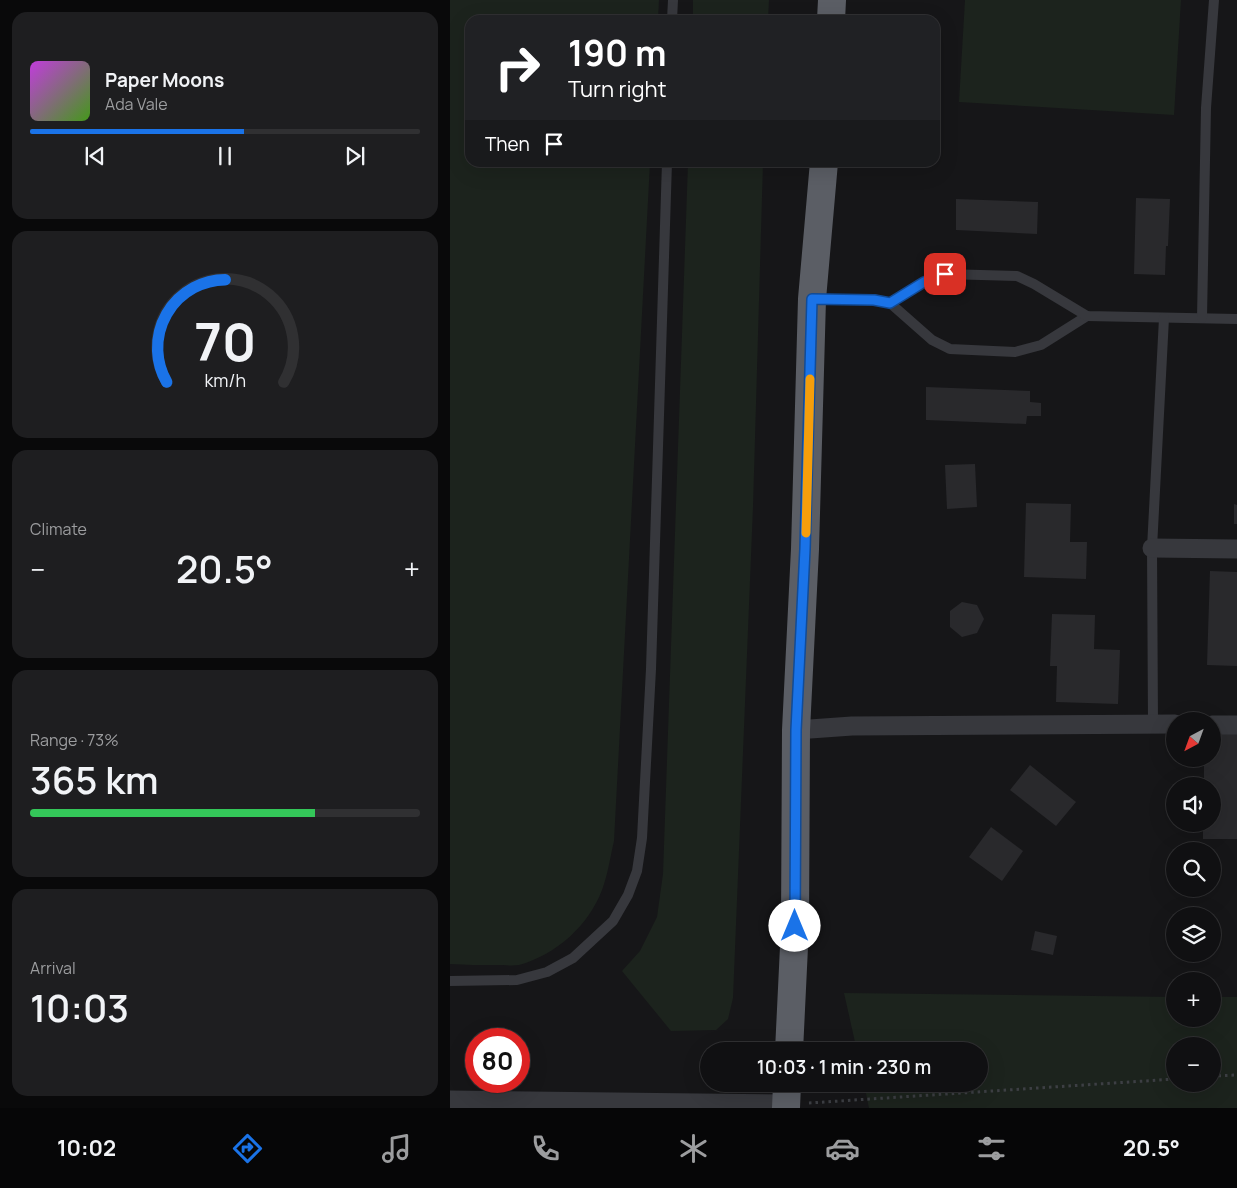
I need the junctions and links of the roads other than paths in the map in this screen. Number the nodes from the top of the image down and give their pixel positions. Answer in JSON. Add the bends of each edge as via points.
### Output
{"nodes":[{"id":1,"x":672,"y":0,"type":"edge"},
{"id":2,"x":832,"y":0,"type":"edge"},
{"id":3,"x":1214,"y":0,"type":"edge"},
{"id":4,"x":672,"y":15,"type":"edge"},
{"id":5,"x":831,"y":15,"type":"edge"},
{"id":6,"x":667,"y":167,"type":"edge"},
{"id":7,"x":824,"y":167,"type":"edge"},
{"id":8,"x":812,"y":299,"type":"junction"},
{"id":9,"x":890,"y":303,"type":"junction"},
{"id":10,"x":1087,"y":316,"type":"junction"},
{"id":11,"x":1164,"y":318,"type":"junction"},
{"id":12,"x":1202,"y":318,"type":"junction"},
{"id":13,"x":1237,"y":319,"type":"edge"},
{"id":14,"x":1152,"y":548,"type":"junction"},
{"id":15,"x":1237,"y":548,"type":"edge"},
{"id":16,"x":1153,"y":724,"type":"junction"},
{"id":17,"x":1166,"y":724,"type":"edge"},
{"id":18,"x":1221,"y":725,"type":"edge"},
{"id":19,"x":1237,"y":725,"type":"edge"},
{"id":20,"x":796,"y":730,"type":"junction"},
{"id":21,"x":450,"y":981,"type":"edge"},
{"id":22,"x":789,"y":1042,"type":"edge"},
{"id":23,"x":786,"y":1099,"type":"edge"},
{"id":24,"x":450,"y":1100,"type":"edge"}],
"edges":[{"from":1,"to":4,"type":"lane"},
{"from":2,"to":5,"type":"highway"},
{"from":3,"to":12,"type":"lane","via":[[1206,108]]},
{"from":6,"to":21,"type":"lane","via":[[651,669],[644,810],[637,870],[628,895],[612,921],[573,958],[547,972],[517,980]]},
{"from":7,"to":8,"type":"highway"},
{"from":8,"to":9,"type":"lane"},
{"from":8,"to":20,"type":"highway"},
{"from":9,"to":10,"type":"lane","via":[[924,282],[945,274],[1017,276]]},
{"from":9,"to":10,"type":"lane","via":[[932,340],[959,349],[1015,352],[1041,345]]},
{"from":10,"to":11,"type":"lane"},
{"from":11,"to":12,"type":"lane"},
{"from":11,"to":14,"type":"lane"},
{"from":12,"to":13,"type":"lane"},
{"from":14,"to":15,"type":"street"},
{"from":14,"to":16,"type":"lane"},
{"from":16,"to":17,"type":"street"},
{"from":16,"to":20,"type":"street","via":[[852,726]]},
{"from":18,"to":19,"type":"street"},
{"from":20,"to":22,"type":"highway","via":[[795,926]]},
{"from":23,"to":24,"type":"street"}]}
